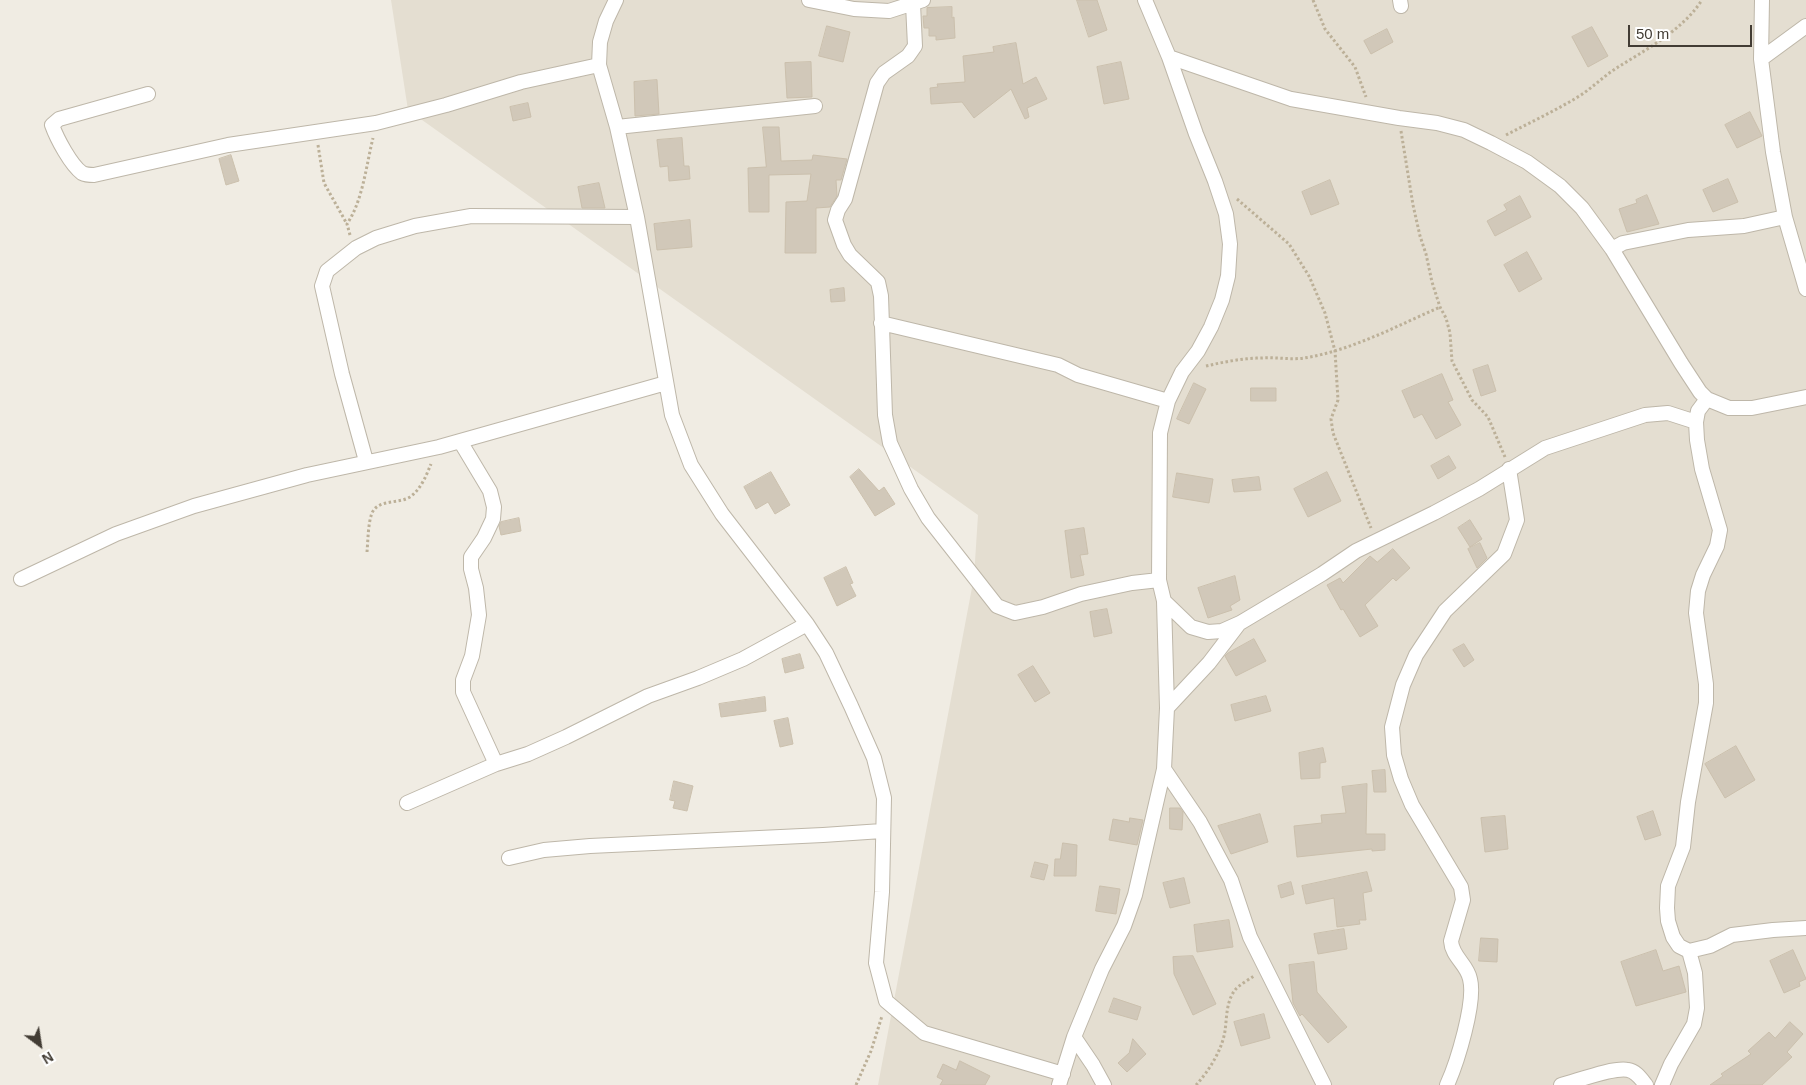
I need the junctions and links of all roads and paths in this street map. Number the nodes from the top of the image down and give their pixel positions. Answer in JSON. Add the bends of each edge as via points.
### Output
{"nodes":[{"id":1,"x":616,"y":0,"type":"edge"},
{"id":2,"x":809,"y":0,"type":"edge"},
{"id":3,"x":1145,"y":0,"type":"edge"},
{"id":4,"x":1313,"y":0,"type":"edge"},
{"id":5,"x":1702,"y":0,"type":"edge"},
{"id":6,"x":1762,"y":0,"type":"edge"},
{"id":7,"x":918,"y":2,"type":"edge"},
{"id":8,"x":1806,"y":26,"type":"edge"},
{"id":9,"x":1168,"y":57,"type":"junction"},
{"id":10,"x":1761,"y":59,"type":"junction"},
{"id":11,"x":599,"y":65,"type":"junction"},
{"id":12,"x":148,"y":94,"type":"dead end"},
{"id":13,"x":815,"y":106,"type":"dead end"},
{"id":14,"x":1372,"y":114,"type":"junction"},
{"id":15,"x":1399,"y":118,"type":"junction"},
{"id":16,"x":376,"y":123,"type":"junction"},
{"id":17,"x":617,"y":127,"type":"junction"},
{"id":18,"x":316,"y":132,"type":"junction"},
{"id":19,"x":1490,"y":143,"type":"junction"},
{"id":20,"x":1215,"y":181,"type":"junction"},
{"id":21,"x":636,"y":217,"type":"junction"},
{"id":22,"x":1785,"y":218,"type":"junction"},
{"id":23,"x":347,"y":224,"type":"junction"},
{"id":24,"x":356,"y":248,"type":"junction"},
{"id":25,"x":1612,"y":249,"type":"junction"},
{"id":26,"x":1806,"y":288,"type":"edge"},
{"id":27,"x":1440,"y":307,"type":"junction"},
{"id":28,"x":881,"y":323,"type":"junction"},
{"id":29,"x":1335,"y":351,"type":"junction"},
{"id":30,"x":1182,"y":372,"type":"junction"},
{"id":31,"x":666,"y":384,"type":"junction"},
{"id":32,"x":1806,"y":397,"type":"edge"},
{"id":33,"x":1707,"y":399,"type":"junction"},
{"id":34,"x":1168,"y":401,"type":"junction"},
{"id":35,"x":1696,"y":422,"type":"junction"},
{"id":36,"x":460,"y":440,"type":"junction"},
{"id":37,"x":439,"y":448,"type":"junction"},
{"id":38,"x":366,"y":461,"type":"junction"},
{"id":39,"x":1509,"y":469,"type":"junction"},
{"id":40,"x":1376,"y":540,"type":"junction"},
{"id":41,"x":367,"y":552,"type":"dead end"},
{"id":42,"x":22,"y":579,"type":"dead end"},
{"id":43,"x":1159,"y":580,"type":"junction"},
{"id":44,"x":1164,"y":601,"type":"junction"},
{"id":45,"x":1240,"y":623,"type":"junction"},
{"id":46,"x":807,"y":624,"type":"junction"},
{"id":47,"x":1167,"y":708,"type":"junction"},
{"id":48,"x":496,"y":764,"type":"junction"},
{"id":49,"x":1164,"y":770,"type":"junction"},
{"id":50,"x":407,"y":804,"type":"dead end"},
{"id":51,"x":882,"y":831,"type":"junction"},
{"id":52,"x":509,"y":858,"type":"dead end"},
{"id":53,"x":1806,"y":928,"type":"edge"},
{"id":54,"x":1689,"y":951,"type":"junction"},
{"id":55,"x":1264,"y":968,"type":"junction"},
{"id":56,"x":886,"y":1001,"type":"junction"},
{"id":57,"x":1074,"y":1037,"type":"junction"},
{"id":58,"x":1061,"y":1079,"type":"edge"},
{"id":59,"x":856,"y":1085,"type":"edge"},
{"id":60,"x":1104,"y":1085,"type":"edge"},
{"id":61,"x":1196,"y":1085,"type":"edge"},
{"id":62,"x":1324,"y":1085,"type":"edge"},
{"id":63,"x":1447,"y":1085,"type":"edge"},
{"id":64,"x":1561,"y":1085,"type":"edge"},
{"id":65,"x":1646,"y":1085,"type":"edge"},
{"id":66,"x":1662,"y":1085,"type":"edge"}],
"edges":[{"from":1,"to":11,"type":"street","via":[[600,42]]},
{"from":2,"to":7,"type":"street","via":[[854,9],[889,11]]},
{"from":3,"to":9,"type":"street"},
{"from":4,"to":14,"type":"path","via":[[1325,29],[1355,67]]},
{"from":5,"to":19,"type":"path","via":[[1680,25],[1582,94]]},
{"from":6,"to":10,"type":"street"},
{"from":7,"to":28,"type":"street","via":[[915,46],[877,83],[846,199],[835,220],[850,255],[878,282]]},
{"from":8,"to":10,"type":"street"},
{"from":9,"to":14,"type":"street","via":[[1291,99]]},
{"from":9,"to":20,"type":"street"},
{"from":10,"to":22,"type":"street"},
{"from":11,"to":16,"type":"street","via":[[521,82]]},
{"from":11,"to":17,"type":"street"},
{"from":12,"to":18,"type":"street","via":[[59,119],[52,125],[56,137],[77,168],[94,176],[228,145]]},
{"from":13,"to":17,"type":"street"},
{"from":14,"to":15,"type":"street"},
{"from":15,"to":19,"type":"street","via":[[1446,125]]},
{"from":15,"to":27,"type":"path","via":[[1413,205]]},
{"from":16,"to":18,"type":"street"},
{"from":16,"to":23,"type":"path","via":[[357,202]]},
{"from":17,"to":21,"type":"street"},
{"from":18,"to":23,"type":"path","via":[[324,183]]},
{"from":19,"to":25,"type":"street","via":[[1527,162],[1560,186],[1582,208]]},
{"from":20,"to":29,"type":"path","via":[[1289,244],[1309,276],[1325,313]]},
{"from":20,"to":30,"type":"street","via":[[1226,214],[1230,244],[1228,276],[1211,327]]},
{"from":21,"to":24,"type":"street","via":[[471,216],[415,226]]},
{"from":21,"to":31,"type":"street"},
{"from":22,"to":25,"type":"street","via":[[1744,226],[1688,230],[1623,243]]},
{"from":22,"to":26,"type":"street"},
{"from":23,"to":24,"type":"path"},
{"from":24,"to":38,"type":"street","via":[[327,271],[322,286]]},
{"from":25,"to":33,"type":"street","via":[[1680,363]]},
{"from":27,"to":29,"type":"path"},
{"from":27,"to":39,"type":"path","via":[[1450,332],[1452,361],[1472,400],[1488,417]]},
{"from":28,"to":34,"type":"street","via":[[1058,365],[1078,375]]},
{"from":28,"to":43,"type":"street","via":[[885,415],[890,443],[928,518],[997,606],[1015,613],[1081,594]]},
{"from":29,"to":30,"type":"path","via":[[1303,358],[1228,361]]},
{"from":29,"to":40,"type":"path","via":[[1338,400],[1331,419],[1333,433]]},
{"from":30,"to":34,"type":"street"},
{"from":31,"to":36,"type":"street"},
{"from":31,"to":46,"type":"street","via":[[672,415],[691,465],[722,514]]},
{"from":32,"to":33,"type":"street","via":[[1752,408],[1729,408]]},
{"from":33,"to":35,"type":"street","via":[[1698,411]]},
{"from":34,"to":43,"type":"street","via":[[1160,433]]},
{"from":35,"to":39,"type":"street","via":[[1668,413],[1645,415],[1545,448]]},
{"from":35,"to":54,"type":"street","via":[[1702,469],[1720,530],[1718,546],[1698,591],[1696,613],[1706,703],[1683,847],[1668,886],[1668,922],[1679,946]]},
{"from":36,"to":37,"type":"street"},
{"from":36,"to":48,"type":"street","via":[[490,491],[494,507],[493,519],[471,557],[479,615],[463,686]]},
{"from":37,"to":38,"type":"street"},
{"from":37,"to":41,"type":"path","via":[[417,490],[402,501],[381,504],[372,513]]},
{"from":38,"to":42,"type":"street","via":[[194,506],[116,534]]},
{"from":39,"to":40,"type":"street","via":[[1434,514]]},
{"from":39,"to":63,"type":"street","via":[[1517,520],[1504,554],[1445,611],[1416,654],[1402,685],[1392,726],[1394,754],[1401,779],[1421,820],[1462,887],[1463,900],[1452,947],[1470,978],[1471,1007],[1455,1069]]},
{"from":40,"to":45,"type":"street"},
{"from":43,"to":44,"type":"street"},
{"from":44,"to":45,"type":"street","via":[[1191,627],[1208,632],[1222,631]]},
{"from":44,"to":47,"type":"street"},
{"from":45,"to":47,"type":"street"},
{"from":46,"to":48,"type":"street","via":[[743,659],[648,696],[528,754]]},
{"from":46,"to":51,"type":"street","via":[[826,653],[874,758],[884,798]]},
{"from":47,"to":49,"type":"street"},
{"from":48,"to":50,"type":"street"},
{"from":49,"to":55,"type":"street","via":[[1200,822],[1231,880]]},
{"from":49,"to":57,"type":"street","via":[[1135,895]]},
{"from":51,"to":52,"type":"street","via":[[590,846],[544,850]]},
{"from":51,"to":56,"type":"street","via":[[882,892],[876,963]]},
{"from":53,"to":54,"type":"street","via":[[1732,935],[1710,946]]},
{"from":54,"to":66,"type":"street","via":[[1695,973],[1697,1008],[1694,1024]]},
{"from":55,"to":61,"type":"path","via":[[1235,990],[1226,1010],[1225,1032],[1219,1047],[1207,1074]]},
{"from":55,"to":62,"type":"street"},
{"from":56,"to":58,"type":"street","via":[[924,1033]]},
{"from":56,"to":59,"type":"path"},
{"from":57,"to":58,"type":"street"},
{"from":57,"to":60,"type":"street"},
{"from":64,"to":65,"type":"street","via":[[1629,1069]]}]}
